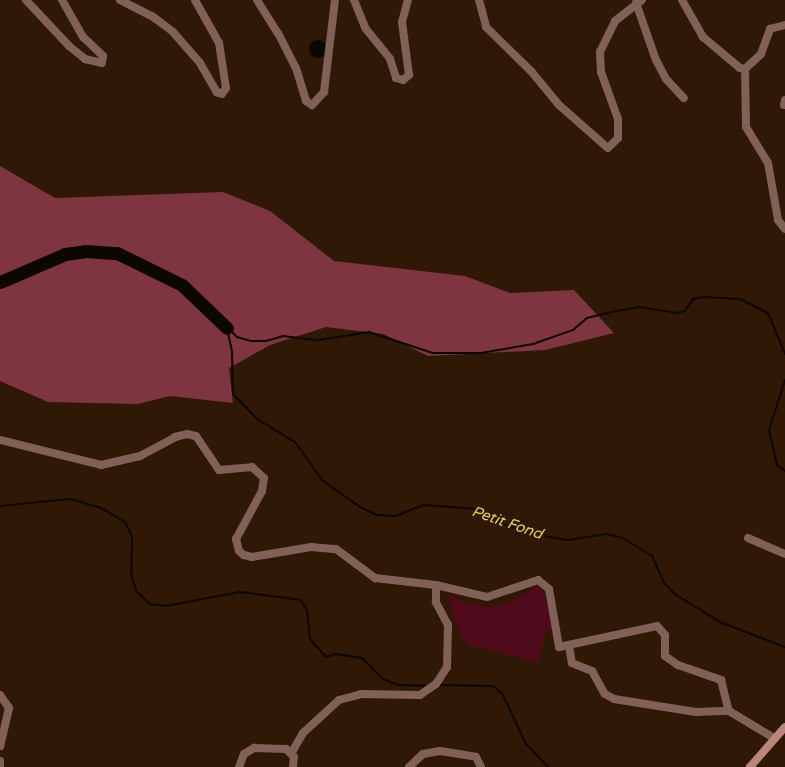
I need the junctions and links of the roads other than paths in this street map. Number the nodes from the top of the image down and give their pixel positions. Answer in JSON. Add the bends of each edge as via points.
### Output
{"nodes":[{"id":1,"x":26,"y":0,"type":"edge"},
{"id":2,"x":62,"y":0,"type":"edge"},
{"id":3,"x":120,"y":0,"type":"edge"},
{"id":4,"x":195,"y":0,"type":"edge"},
{"id":5,"x":257,"y":0,"type":"edge"},
{"id":6,"x":336,"y":0,"type":"edge"},
{"id":7,"x":354,"y":0,"type":"edge"},
{"id":8,"x":408,"y":0,"type":"edge"},
{"id":9,"x":479,"y":0,"type":"edge"},
{"id":10,"x":682,"y":0,"type":"edge"},
{"id":11,"x":640,"y":2,"type":"edge"},
{"id":12,"x":785,"y":24,"type":"edge"},
{"id":13,"x":745,"y":69,"type":"junction"},
{"id":14,"x":684,"y":98,"type":"dead end"},
{"id":15,"x":785,"y":229,"type":"edge"},
{"id":16,"x":0,"y":440,"type":"edge"},
{"id":17,"x":748,"y":538,"type":"dead end"},
{"id":18,"x":785,"y":554,"type":"edge"},
{"id":19,"x":436,"y":585,"type":"junction"},
{"id":20,"x":569,"y":645,"type":"junction"},
{"id":21,"x":0,"y":695,"type":"edge"},
{"id":22,"x":730,"y":711,"type":"junction"},
{"id":23,"x":785,"y":727,"type":"edge"},
{"id":24,"x":774,"y":738,"type":"junction"},
{"id":25,"x":0,"y":746,"type":"edge"},
{"id":26,"x":292,"y":752,"type":"junction"},
{"id":27,"x":0,"y":761,"type":"edge"},
{"id":28,"x":0,"y":767,"type":"edge"},
{"id":29,"x":239,"y":767,"type":"edge"},
{"id":30,"x":293,"y":767,"type":"edge"},
{"id":31,"x":409,"y":767,"type":"edge"},
{"id":32,"x":481,"y":767,"type":"edge"},
{"id":33,"x":750,"y":767,"type":"edge"}],
"edges":[{"from":1,"to":2,"type":"street","via":[[69,46],[90,61],[102,63],[103,56],[83,37]]},
{"from":3,"to":4,"type":"street","via":[[152,16],[173,32],[200,63],[216,92],[222,94],[226,88],[219,43]]},
{"from":5,"to":6,"type":"street","via":[[278,33],[296,68],[306,101],[312,106],[324,92]]},
{"from":7,"to":8,"type":"street","via":[[366,29],[390,60],[396,78],[403,80],[409,75],[402,22]]},
{"from":9,"to":11,"type":"street","via":[[486,27],[602,146],[613,147],[618,138],[618,119],[601,72],[600,52],[615,21]]},
{"from":10,"to":13,"type":"street","via":[[703,37],[736,66]]},
{"from":11,"to":14,"type":"street","via":[[656,60],[666,79]]},
{"from":12,"to":13,"type":"street","via":[[770,29],[764,50]]},
{"from":13,"to":15,"type":"street","via":[[746,127],[768,163],[778,220]]},
{"from":16,"to":19,"type":"street","via":[[101,465],[140,456],[175,437],[187,434],[196,436],[219,470],[252,467],[264,478],[262,491],[236,540],[239,551],[244,555],[252,557],[311,547],[336,550],[375,578]]},
{"from":17,"to":18,"type":"street"},
{"from":19,"to":20,"type":"street","via":[[487,597],[538,580],[549,589],[559,647]]},
{"from":19,"to":26,"type":"street","via":[[436,602],[448,625],[447,667],[436,684],[420,695],[361,694],[339,700],[310,724]]},
{"from":20,"to":22,"type":"street","via":[[572,663],[592,671],[604,694],[614,700],[696,712]]},
{"from":20,"to":22,"type":"street","via":[[657,626],[665,635],[665,656],[678,665],[721,680]]},
{"from":21,"to":25,"type":"street","via":[[9,708]]},
{"from":22,"to":24,"type":"street"},
{"from":23,"to":24,"type":"main road"},
{"from":24,"to":33,"type":"main road"},
{"from":26,"to":29,"type":"street","via":[[254,748],[244,754]]},
{"from":26,"to":30,"type":"street"},
{"from":27,"to":28,"type":"street"},
{"from":31,"to":32,"type":"street","via":[[423,754],[435,751],[476,757]]}]}
